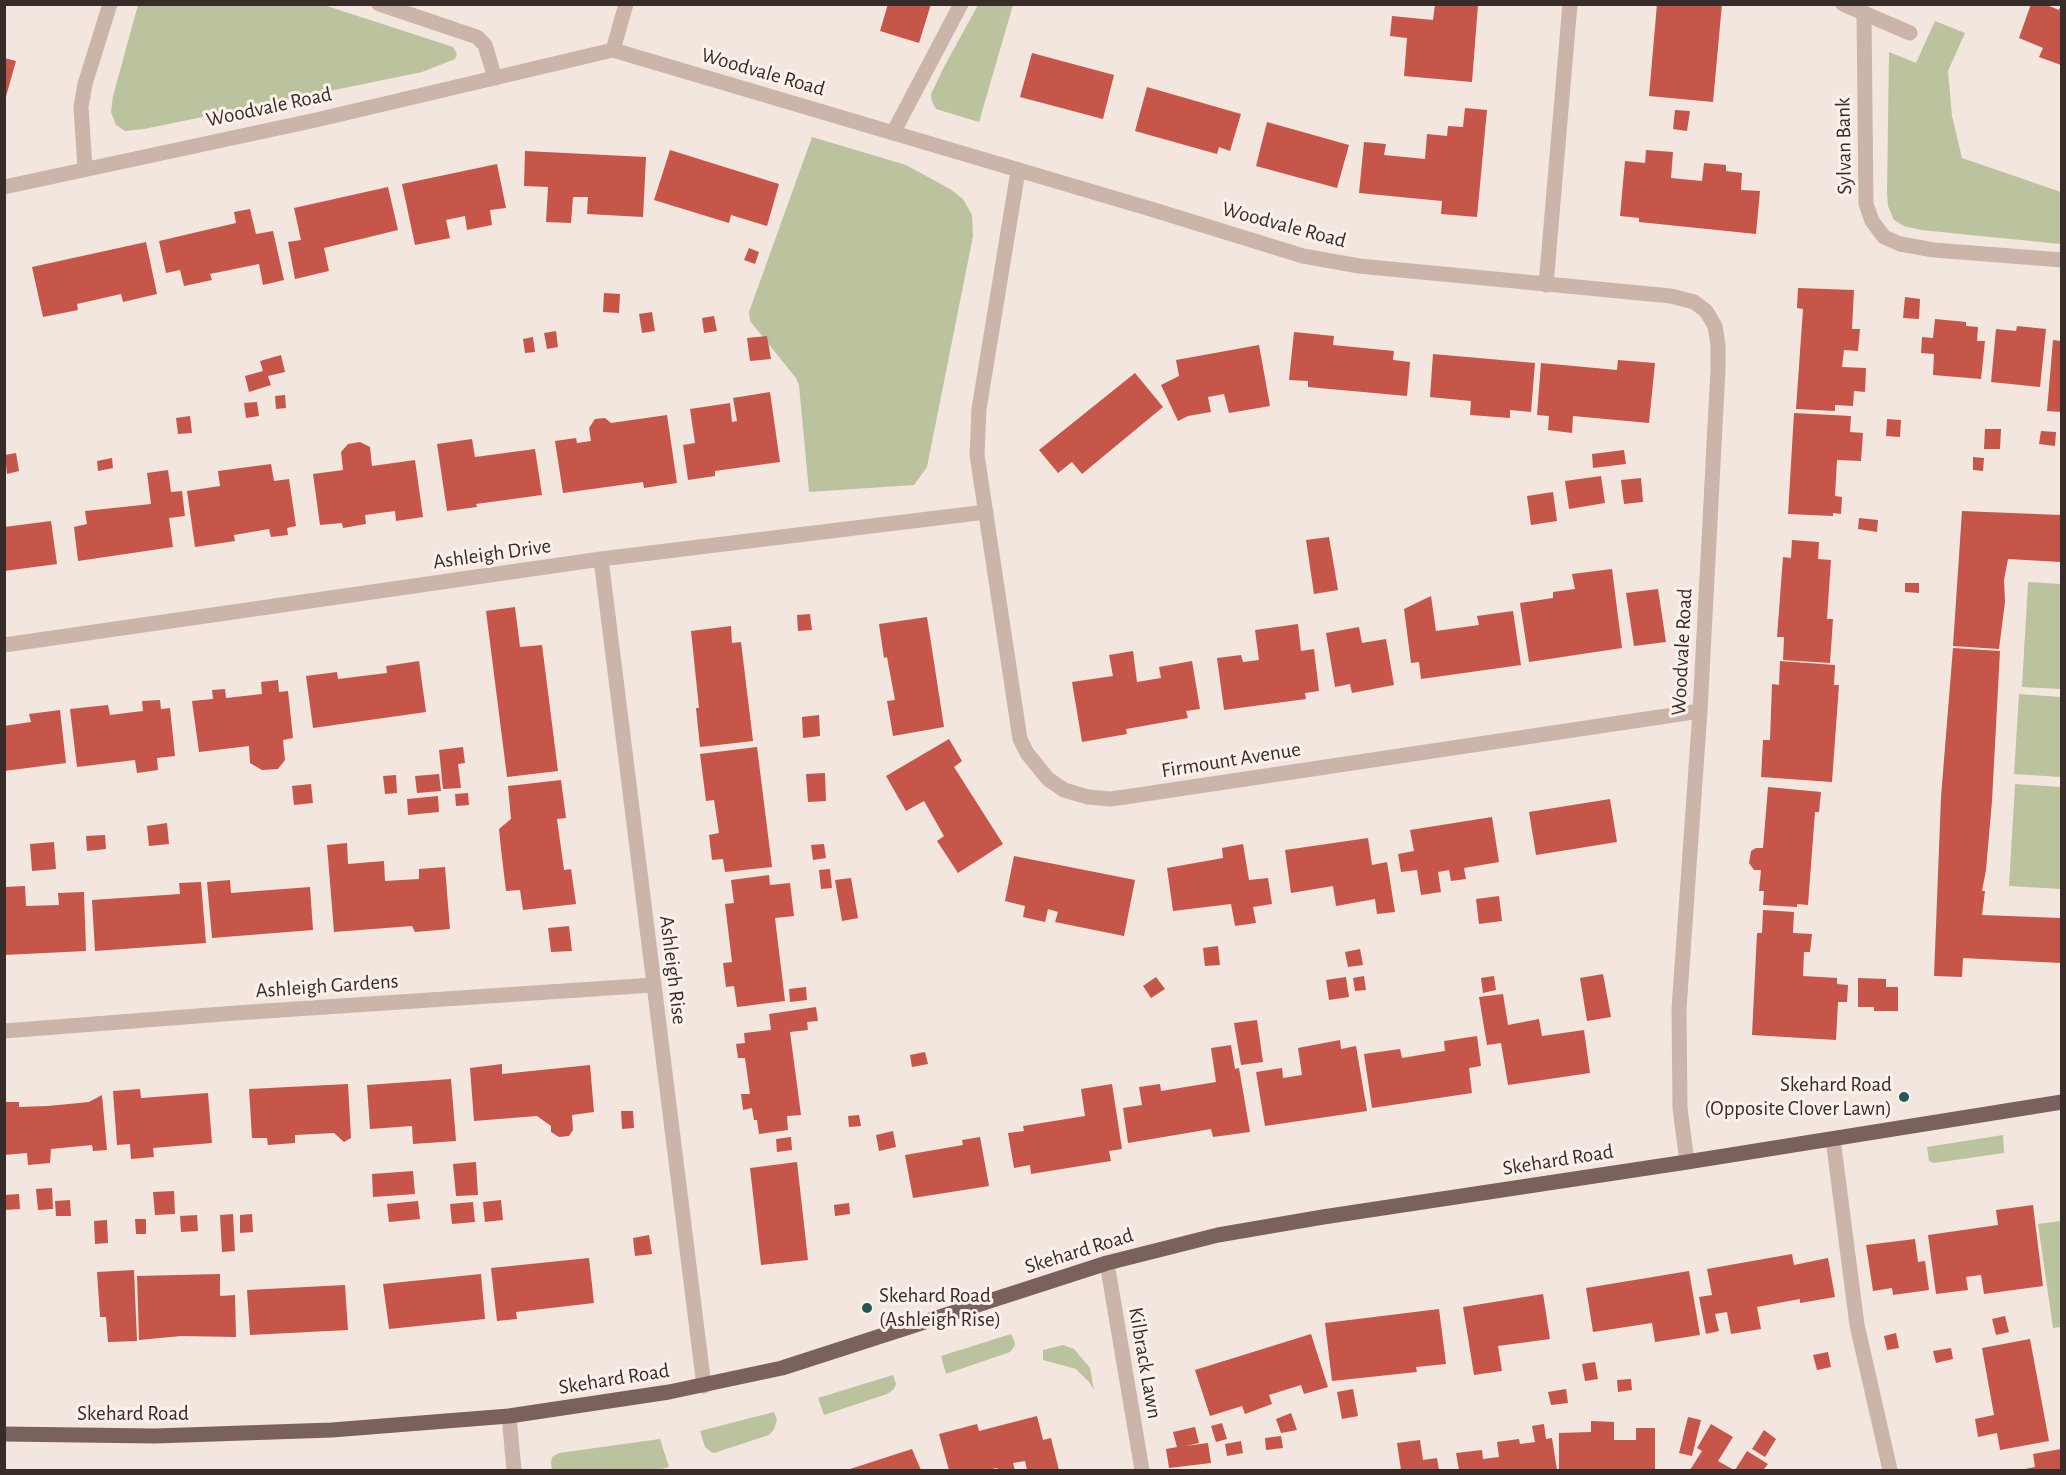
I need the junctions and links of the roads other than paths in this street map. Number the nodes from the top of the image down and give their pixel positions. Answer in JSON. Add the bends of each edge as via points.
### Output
{"nodes":[{"id":1,"x":110,"y":4,"type":"edge"},
{"id":2,"x":379,"y":4,"type":"edge"},
{"id":3,"x":626,"y":4,"type":"edge"},
{"id":4,"x":961,"y":4,"type":"edge"},
{"id":5,"x":1570,"y":4,"type":"edge"},
{"id":6,"x":1843,"y":4,"type":"edge"},
{"id":7,"x":1864,"y":14,"type":"junction"},
{"id":8,"x":1910,"y":33,"type":"dead end"},
{"id":9,"x":613,"y":50,"type":"junction"},
{"id":10,"x":495,"y":78,"type":"junction"},
{"id":11,"x":893,"y":133,"type":"junction"},
{"id":12,"x":86,"y":168,"type":"junction"},
{"id":13,"x":1018,"y":171,"type":"junction"},
{"id":14,"x":4,"y":187,"type":"edge"},
{"id":15,"x":2061,"y":260,"type":"edge"},
{"id":16,"x":1546,"y":285,"type":"junction"},
{"id":17,"x":986,"y":512,"type":"junction"},
{"id":18,"x":601,"y":559,"type":"junction"},
{"id":19,"x":4,"y":645,"type":"edge"},
{"id":20,"x":1700,"y":711,"type":"junction"},
{"id":21,"x":653,"y":985,"type":"junction"},
{"id":22,"x":4,"y":1031,"type":"edge"},
{"id":23,"x":2061,"y":1102,"type":"edge"},
{"id":24,"x":1833,"y":1138,"type":"junction"},
{"id":25,"x":1687,"y":1162,"type":"junction"},
{"id":26,"x":1107,"y":1263,"type":"junction"},
{"id":27,"x":704,"y":1386,"type":"junction"},
{"id":28,"x":509,"y":1416,"type":"junction"},
{"id":29,"x":4,"y":1434,"type":"edge"},
{"id":30,"x":514,"y":1470,"type":"edge"},
{"id":31,"x":1142,"y":1470,"type":"edge"},
{"id":32,"x":1890,"y":1470,"type":"edge"}],
"edges":[{"from":1,"to":12,"type":"street","via":[[81,107]]},
{"from":2,"to":10,"type":"street","via":[[477,37],[485,45]]},
{"from":3,"to":9,"type":"street"},
{"from":4,"to":11,"type":"street"},
{"from":5,"to":16,"type":"street"},
{"from":6,"to":7,"type":"street"},
{"from":7,"to":8,"type":"street"},
{"from":7,"to":15,"type":"street","name":"Sylvan Bank","via":[[1866,204],[1884,237],[1934,250]]},
{"from":9,"to":10,"type":"street","name":"Woodvale Road"},
{"from":9,"to":11,"type":"street","name":"Woodvale Road"},
{"from":10,"to":12,"type":"street","name":"Woodvale Road"},
{"from":11,"to":13,"type":"street","name":"Woodvale Road"},
{"from":12,"to":14,"type":"street","name":"Woodvale Road"},
{"from":13,"to":16,"type":"street","name":"Woodvale Road","via":[[1303,256],[1359,266]]},
{"from":13,"to":17,"type":"street","via":[[979,409],[977,455]]},
{"from":16,"to":20,"type":"street","name":"Woodvale Road","via":[[1671,296],[1694,302],[1706,311],[1715,326],[1718,369]]},
{"from":17,"to":18,"type":"street","name":"Ashleigh Drive"},
{"from":17,"to":20,"type":"street","name":"Firmount Avenue","via":[[1020,739],[1048,779],[1072,793],[1110,799]]},
{"from":18,"to":19,"type":"street","name":"Ashleigh Drive"},
{"from":18,"to":21,"type":"street","name":"Ashleigh Rise"},
{"from":20,"to":25,"type":"street","name":"Woodvale Road","via":[[1679,1009],[1680,1108]]},
{"from":21,"to":22,"type":"street","name":"Ashleigh Gardens"},
{"from":21,"to":27,"type":"street","name":"Ashleigh Rise"},
{"from":23,"to":24,"type":"main road","name":"Skehard Road"},
{"from":24,"to":25,"type":"main road","name":"Skehard Road"},
{"from":24,"to":32,"type":"street","via":[[1857,1325]]},
{"from":25,"to":26,"type":"main road","name":"Skehard Road","via":[[1268,1226]]},
{"from":26,"to":27,"type":"main road","name":"Skehard Road","via":[[782,1368]]},
{"from":26,"to":31,"type":"street","name":"Kilbrack Lawn"},
{"from":27,"to":28,"type":"main road","name":"Skehard Road"},
{"from":28,"to":29,"type":"main road","name":"Skehard Road","via":[[264,1433]]},
{"from":28,"to":30,"type":"street"}]}
